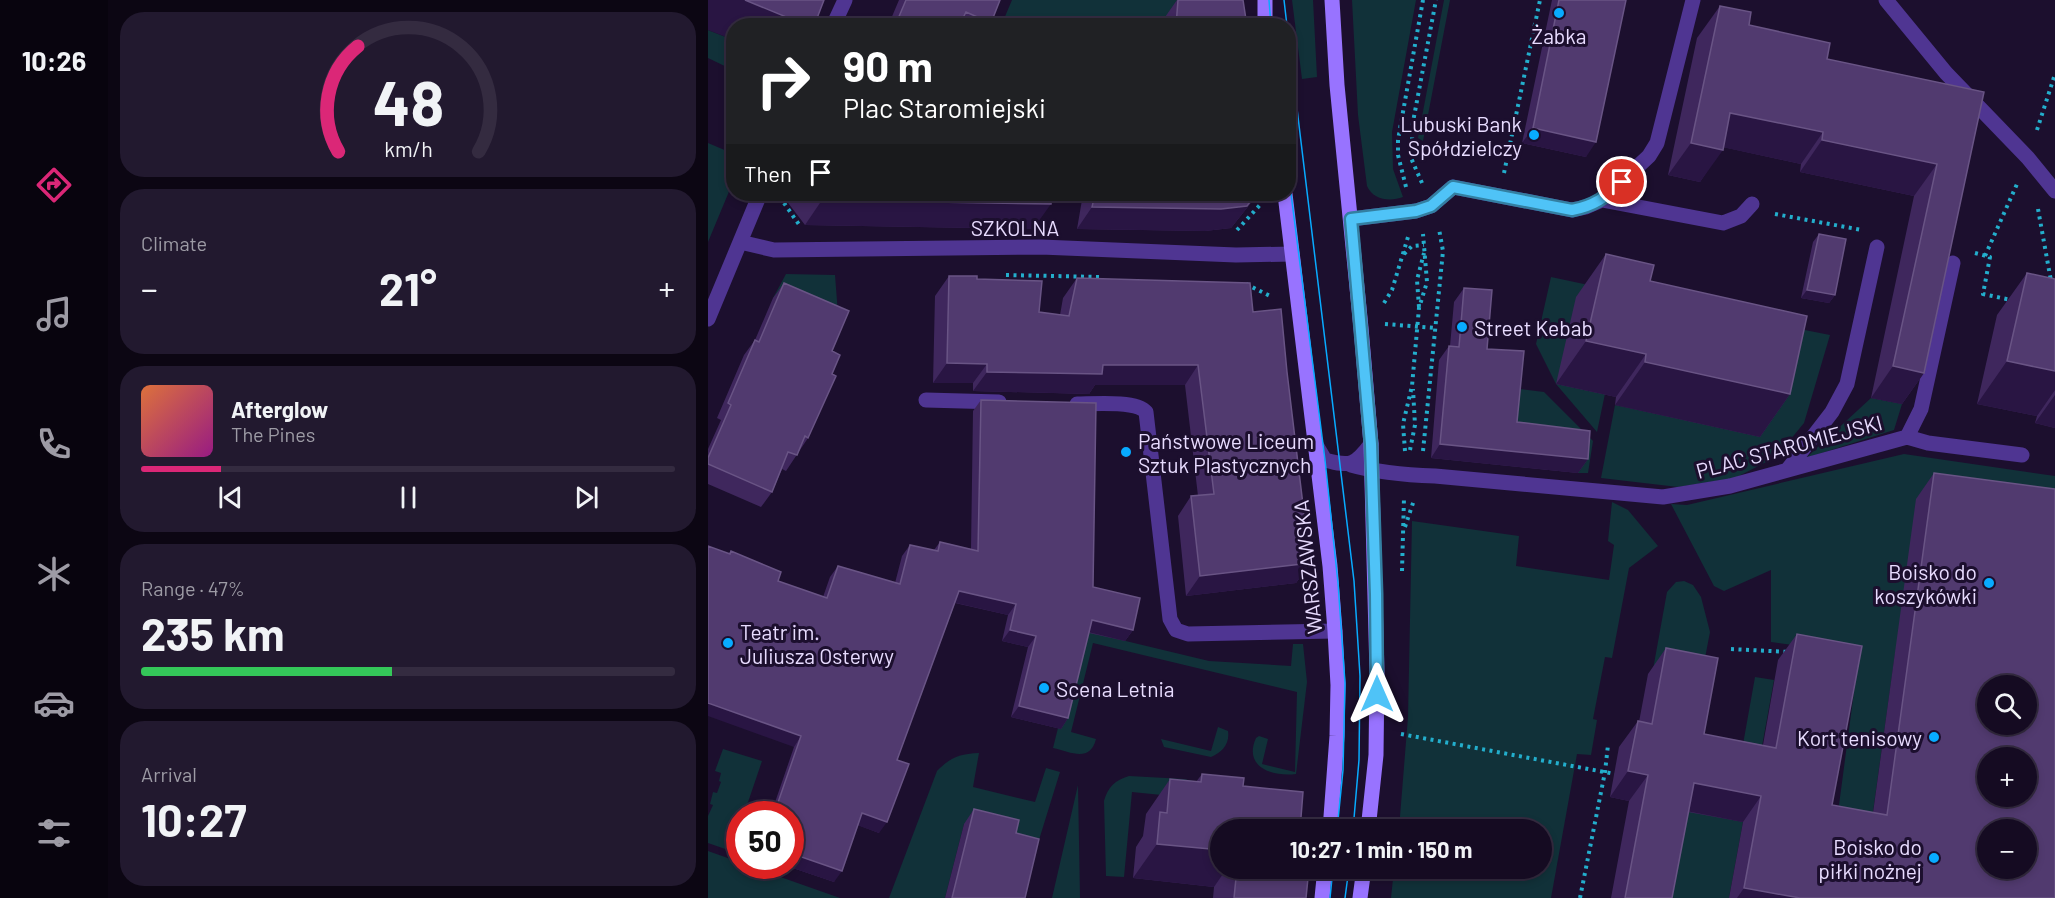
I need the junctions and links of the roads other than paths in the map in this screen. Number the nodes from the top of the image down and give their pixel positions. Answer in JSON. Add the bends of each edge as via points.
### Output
{"nodes":[{"id":1,"x":845,"y":0,"type":"edge"},
{"id":2,"x":1257,"y":0,"type":"edge"},
{"id":3,"x":1265,"y":0,"type":"edge"},
{"id":4,"x":1332,"y":0,"type":"edge"},
{"id":5,"x":1693,"y":0,"type":"edge"},
{"id":6,"x":1886,"y":0,"type":"edge"},
{"id":7,"x":837,"y":18,"type":"edge"},
{"id":8,"x":1261,"y":18,"type":"edge"},
{"id":9,"x":1264,"y":18,"type":"edge"},
{"id":10,"x":2055,"y":191,"type":"edge"},
{"id":11,"x":1602,"y":200,"type":"junction"},
{"id":12,"x":757,"y":201,"type":"edge"},
{"id":13,"x":1286,"y":201,"type":"edge"},
{"id":14,"x":1750,"y":206,"type":"road end"},
{"id":15,"x":1351,"y":219,"type":"junction"},
{"id":16,"x":740,"y":242,"type":"junction"},
{"id":17,"x":1877,"y":247,"type":"dead end"},
{"id":18,"x":1292,"y":254,"type":"junction"},
{"id":19,"x":1953,"y":263,"type":"edge"},
{"id":20,"x":708,"y":319,"type":"edge"},
{"id":21,"x":926,"y":400,"type":"dead end"},
{"id":22,"x":1018,"y":402,"type":"edge"},
{"id":23,"x":1064,"y":404,"type":"edge"},
{"id":24,"x":1906,"y":437,"type":"junction"},
{"id":25,"x":1315,"y":443,"type":"junction"},
{"id":26,"x":1371,"y":444,"type":"junction"},
{"id":27,"x":2022,"y":455,"type":"dead end"},
{"id":28,"x":1352,"y":465,"type":"junction"},
{"id":29,"x":1788,"y":469,"type":"junction"},
{"id":30,"x":1371,"y":471,"type":"junction"},
{"id":31,"x":1335,"y":630,"type":"junction"},
{"id":32,"x":1331,"y":819,"type":"edge"},
{"id":33,"x":1369,"y":819,"type":"edge"},
{"id":34,"x":1324,"y":879,"type":"edge"},
{"id":35,"x":1363,"y":879,"type":"edge"},
{"id":36,"x":1322,"y":898,"type":"edge"},
{"id":37,"x":1360,"y":898,"type":"edge"}],
"edges":[{"from":1,"to":7,"type":"street"},
{"from":2,"to":8,"type":"street"},
{"from":3,"to":9,"type":"main road"},
{"from":4,"to":15,"type":"main road"},
{"from":5,"to":11,"type":"street","via":[[1657,143],[1650,156]]},
{"from":6,"to":10,"type":"street","via":[[1946,73]]},
{"from":11,"to":14,"type":"street","via":[[1723,223],[1741,216]]},
{"from":11,"to":15,"type":"street","via":[[1572,210],[1453,187],[1424,208]]},
{"from":12,"to":16,"type":"street"},
{"from":13,"to":18,"type":"main road","name":"WARSZAWSKA"},
{"from":15,"to":26,"type":"main road"},
{"from":16,"to":18,"type":"street","name":"SZKOLNA","via":[[774,250],[1041,247]]},
{"from":16,"to":20,"type":"street"},
{"from":17,"to":29,"type":"street","via":[[1847,384],[1832,412]]},
{"from":18,"to":25,"type":"main road","name":"WARSZAWSKA"},
{"from":19,"to":24,"type":"street","via":[[1921,410]]},
{"from":21,"to":22,"type":"street"},
{"from":23,"to":31,"type":"street","via":[[1133,405],[1146,412],[1170,619],[1176,630],[1188,634]]},
{"from":24,"to":27,"type":"street","name":"PLAC STAROMIEJSKI"},
{"from":24,"to":29,"type":"street","name":"PLAC STAROMIEJSKI"},
{"from":25,"to":28,"type":"street","name":"PLAC STAROMIEJSKI","via":[[1325,460]]},
{"from":25,"to":31,"type":"main road","name":"WARSZAWSKA"},
{"from":26,"to":28,"type":"street"},
{"from":26,"to":30,"type":"main road"},
{"from":28,"to":30,"type":"street","name":"PLAC STAROMIEJSKI"},
{"from":29,"to":30,"type":"street","name":"PLAC STAROMIEJSKI","via":[[1730,486],[1664,497]]},
{"from":30,"to":33,"type":"main road","via":[[1377,697]]},
{"from":31,"to":32,"type":"main road","name":"WARSZAWSKA","via":[[1338,716]]},
{"from":34,"to":36,"type":"main road"},
{"from":35,"to":37,"type":"main road"}]}
